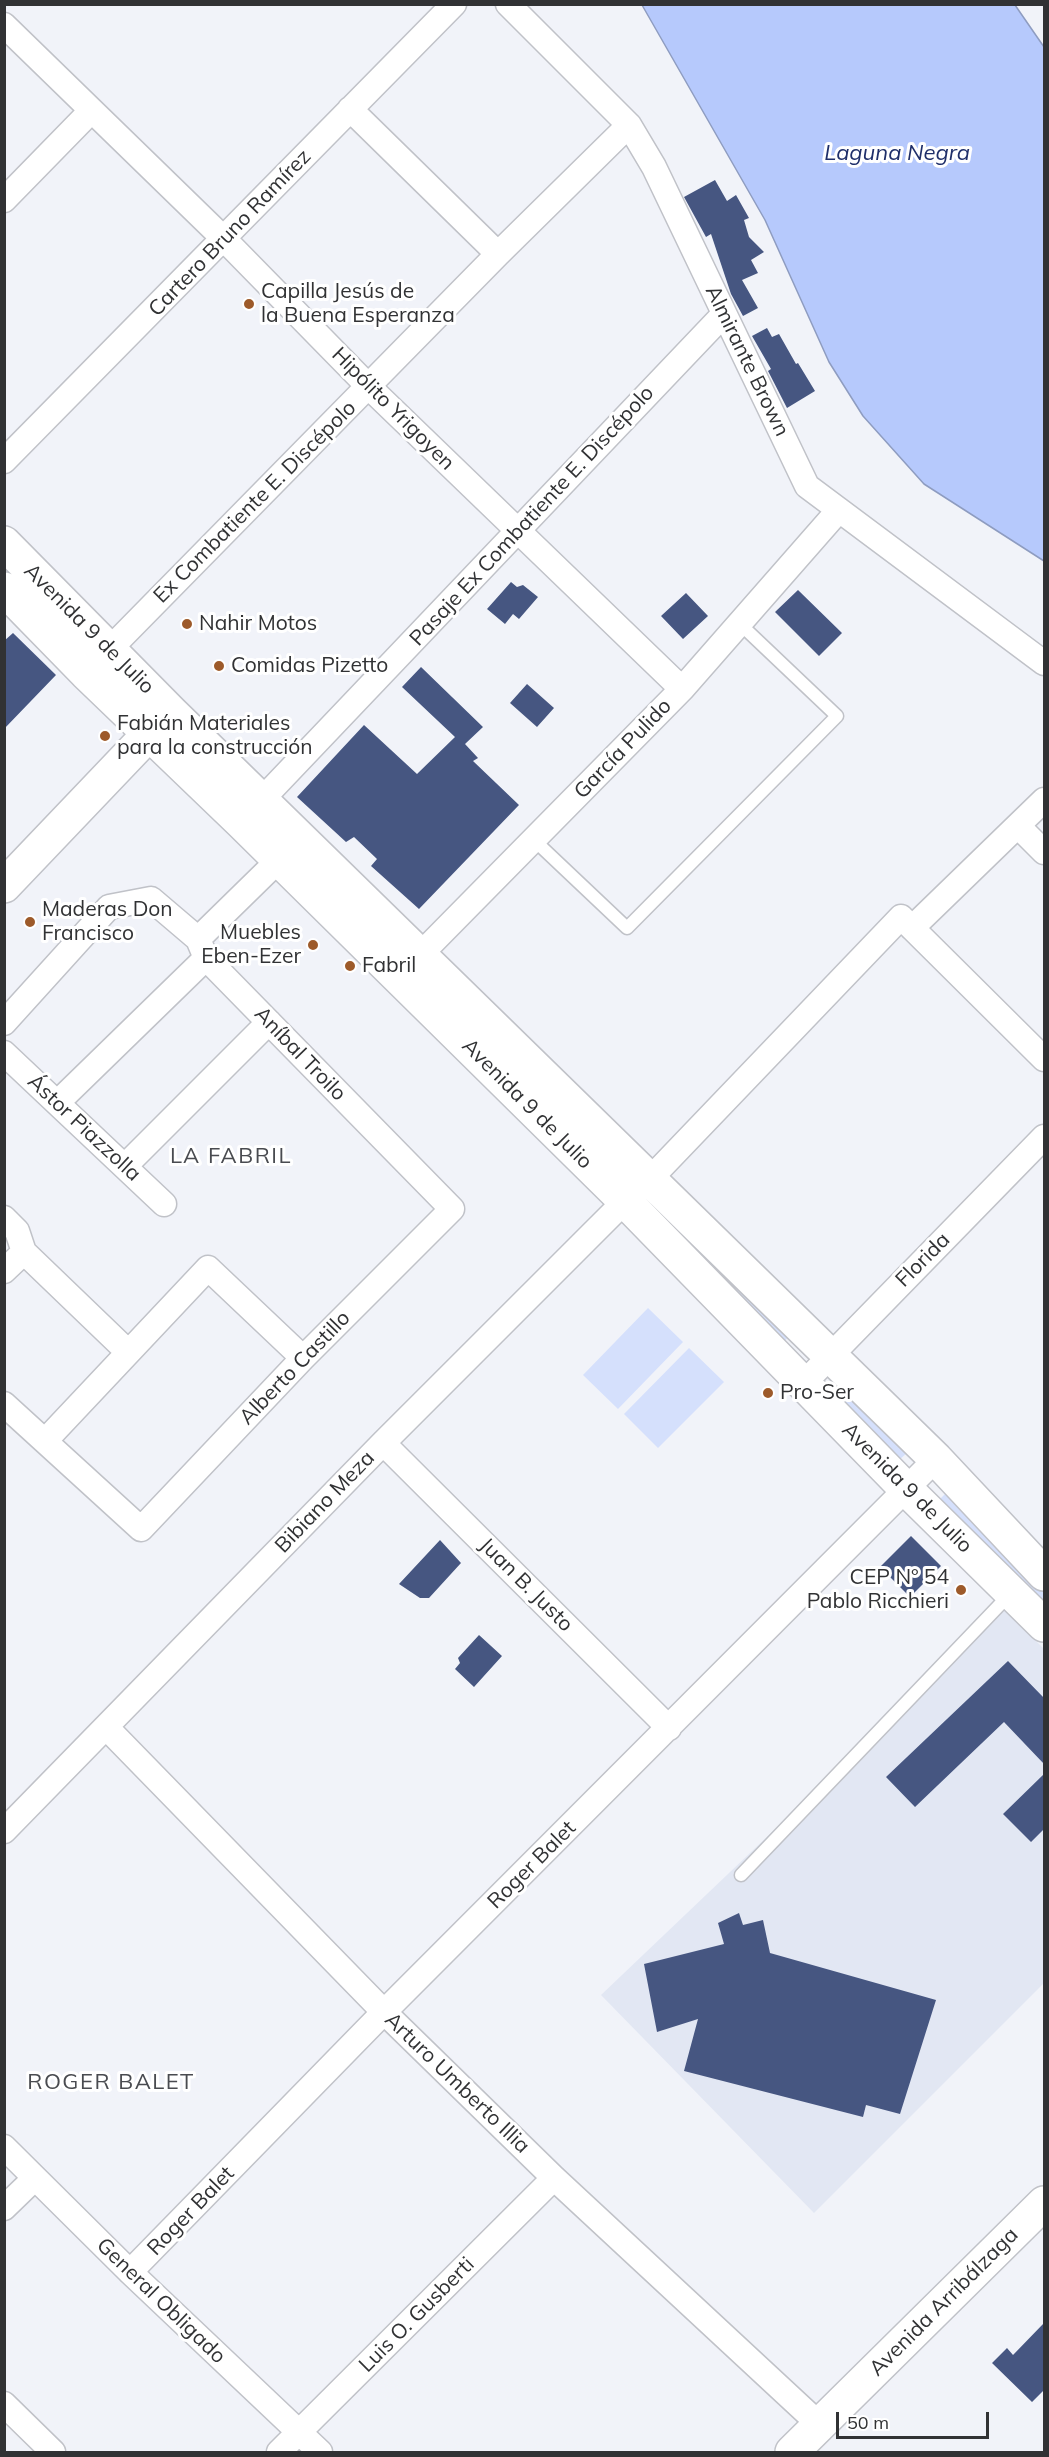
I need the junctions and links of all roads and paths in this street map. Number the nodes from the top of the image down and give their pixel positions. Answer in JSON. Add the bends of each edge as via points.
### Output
{"nodes":[{"id":1,"x":454,"y":4,"type":"edge"},
{"id":2,"x":508,"y":4,"type":"edge"},
{"id":3,"x":4,"y":25,"type":"edge"},
{"id":4,"x":350,"y":110,"type":"junction"},
{"id":5,"x":91,"y":111,"type":"junction"},
{"id":6,"x":629,"y":125,"type":"junction"},
{"id":7,"x":4,"y":200,"type":"edge"},
{"id":8,"x":224,"y":239,"type":"junction"},
{"id":9,"x":498,"y":254,"type":"junction"},
{"id":10,"x":724,"y":314,"type":"junction"},
{"id":11,"x":369,"y":387,"type":"junction"},
{"id":12,"x":4,"y":460,"type":"edge"},
{"id":13,"x":838,"y":511,"type":"junction"},
{"id":14,"x":518,"y":532,"type":"junction"},
{"id":15,"x":4,"y":543,"type":"edge"},
{"id":16,"x":4,"y":589,"type":"edge"},
{"id":17,"x":738,"y":622,"type":"junction"},
{"id":18,"x":109,"y":649,"type":"junction"},
{"id":19,"x":1044,"y":663,"type":"edge"},
{"id":20,"x":86,"y":673,"type":"junction"},
{"id":21,"x":682,"y":689,"type":"junction"},
{"id":22,"x":160,"y":723,"type":"junction"},
{"id":23,"x":1044,"y":800,"type":"edge"},
{"id":24,"x":252,"y":811,"type":"junction"},
{"id":25,"x":1018,"y":826,"type":"junction"},
{"id":26,"x":534,"y":840,"type":"junction"},
{"id":27,"x":290,"y":849,"type":"junction"},
{"id":28,"x":1044,"y":852,"type":"edge"},
{"id":29,"x":6,"y":882,"type":"edge"},
{"id":30,"x":906,"y":922,"type":"junction"},
{"id":31,"x":202,"y":949,"type":"junction"},
{"id":32,"x":409,"y":966,"type":"junction"},
{"id":33,"x":269,"y":1022,"type":"junction"},
{"id":34,"x":4,"y":1023,"type":"edge"},
{"id":35,"x":4,"y":1053,"type":"edge"},
{"id":36,"x":1044,"y":1059,"type":"edge"},
{"id":37,"x":57,"y":1103,"type":"junction"},
{"id":38,"x":1044,"y":1137,"type":"edge"},
{"id":39,"x":124,"y":1166,"type":"junction"},
{"id":40,"x":650,"y":1179,"type":"junction"},
{"id":41,"x":625,"y":1201,"type":"junction"},
{"id":42,"x":164,"y":1204,"type":"dead end"},
{"id":43,"x":452,"y":1209,"type":"joint"},
{"id":44,"x":4,"y":1218,"type":"edge"},
{"id":45,"x":24,"y":1252,"type":"junction"},
{"id":46,"x":4,"y":1270,"type":"edge"},
{"id":47,"x":128,"y":1352,"type":"junction"},
{"id":48,"x":830,"y":1355,"type":"junction"},
{"id":49,"x":303,"y":1358,"type":"junction"},
{"id":50,"x":803,"y":1384,"type":"junction"},
{"id":51,"x":4,"y":1404,"type":"edge"},
{"id":52,"x":45,"y":1441,"type":"junction"},
{"id":53,"x":383,"y":1443,"type":"junction"},
{"id":54,"x":936,"y":1459,"type":"junction"},
{"id":55,"x":907,"y":1490,"type":"junction"},
{"id":56,"x":1044,"y":1574,"type":"edge"},
{"id":57,"x":1012,"y":1592,"type":"junction"},
{"id":58,"x":1044,"y":1625,"type":"edge"},
{"id":59,"x":106,"y":1727,"type":"junction"},
{"id":60,"x":669,"y":1728,"type":"junction"},
{"id":61,"x":4,"y":1831,"type":"edge"},
{"id":62,"x":741,"y":1875,"type":"dead end"},
{"id":63,"x":384,"y":2012,"type":"junction"},
{"id":64,"x":4,"y":2147,"type":"edge"},
{"id":65,"x":35,"y":2178,"type":"junction"},
{"id":66,"x":554,"y":2178,"type":"junction"},
{"id":67,"x":1044,"y":2203,"type":"edge"},
{"id":68,"x":4,"y":2208,"type":"edge"},
{"id":69,"x":130,"y":2272,"type":"junction"},
{"id":70,"x":4,"y":2404,"type":"edge"},
{"id":71,"x":820,"y":2425,"type":"junction"},
{"id":72,"x":299,"y":2432,"type":"junction"},
{"id":73,"x":53,"y":2452,"type":"edge"},
{"id":74,"x":279,"y":2452,"type":"edge"},
{"id":75,"x":320,"y":2452,"type":"edge"},
{"id":76,"x":792,"y":2452,"type":"edge"}],
"edges":[{"from":1,"to":4,"type":"street","name":"Cartero Bruno Ramírez"},
{"from":2,"to":6,"type":"street","name":"Almirante Brown"},
{"from":3,"to":5,"type":"street","name":"Hipólito Yrigoyen"},
{"from":4,"to":8,"type":"street","name":"Cartero Bruno Ramírez"},
{"from":4,"to":9,"type":"street"},
{"from":5,"to":7,"type":"street"},
{"from":5,"to":8,"type":"street","name":"Hipólito Yrigoyen"},
{"from":6,"to":9,"type":"street","name":"Ex Combatiente E. Discépolo"},
{"from":6,"to":10,"type":"street","name":"Almirante Brown","via":[[654,167]]},
{"from":8,"to":11,"type":"street","name":"Hipólito Yrigoyen"},
{"from":8,"to":12,"type":"street","name":"Cartero Bruno Ramírez"},
{"from":9,"to":11,"type":"street","name":"Ex Combatiente E. Discépolo"},
{"from":10,"to":13,"type":"street","name":"Almirante Brown","via":[[807,486]]},
{"from":10,"to":14,"type":"street","name":"Pasaje Ex Combatiente E. Discépolo"},
{"from":11,"to":14,"type":"street","name":"Hipólito Yrigoyen"},
{"from":11,"to":18,"type":"street","name":"Ex Combatiente E. Discépolo"},
{"from":13,"to":17,"type":"street","name":"García Pulido"},
{"from":13,"to":19,"type":"street","name":"Almirante Brown"},
{"from":14,"to":21,"type":"street","name":"Hipólito Yrigoyen"},
{"from":14,"to":24,"type":"street","name":"Pasaje Ex Combatiente E. Discépolo"},
{"from":15,"to":18,"type":"main road","name":"Avenida 9 de Julio"},
{"from":16,"to":20,"type":"main road","name":"Avenida 9 de Julio"},
{"from":17,"to":21,"type":"street","name":"García Pulido"},
{"from":17,"to":26,"type":"lane","via":[[837,716],[627,928]]},
{"from":18,"to":20,"type":"street","name":"Ex Combatiente E. Discépolo"},
{"from":18,"to":22,"type":"main road","name":"Avenida 9 de Julio"},
{"from":20,"to":22,"type":"main road","name":"Avenida 9 de Julio"},
{"from":21,"to":26,"type":"street","name":"García Pulido"},
{"from":22,"to":24,"type":"main road","name":"Avenida 9 de Julio"},
{"from":22,"to":29,"type":"main road"},
{"from":23,"to":25,"type":"street","name":"Bibiano Meza"},
{"from":24,"to":27,"type":"main road","name":"Avenida 9 de Julio"},
{"from":25,"to":28,"type":"street"},
{"from":25,"to":30,"type":"street","name":"Bibiano Meza"},
{"from":26,"to":32,"type":"street","name":"García Pulido"},
{"from":27,"to":31,"type":"street"},
{"from":27,"to":32,"type":"main road","name":"Avenida 9 de Julio"},
{"from":30,"to":36,"type":"street"},
{"from":30,"to":40,"type":"street","name":"Bibiano Meza"},
{"from":31,"to":33,"type":"street","name":"Aníbal Troilo"},
{"from":31,"to":34,"type":"street","name":"Aníbal Troilo","via":[[151,900],[109,907]]},
{"from":31,"to":37,"type":"street"},
{"from":32,"to":40,"type":"main road","name":"Avenida 9 de Julio"},
{"from":32,"to":41,"type":"main road","name":"Avenida 9 de Julio"},
{"from":33,"to":39,"type":"street"},
{"from":33,"to":43,"type":"street","name":"Aníbal Troilo"},
{"from":35,"to":37,"type":"street","name":"Ástor Piazzolla"},
{"from":37,"to":39,"type":"street","name":"Ástor Piazzolla"},
{"from":38,"to":48,"type":"street","name":"Florida"},
{"from":39,"to":42,"type":"street","name":"Ástor Piazzolla"},
{"from":40,"to":41,"type":"street","name":"Bibiano Meza"},
{"from":40,"to":48,"type":"main road","name":"Avenida 9 de Julio"},
{"from":41,"to":50,"type":"main road","name":"Avenida 9 de Julio"},
{"from":41,"to":53,"type":"street","name":"Bibiano Meza"},
{"from":43,"to":49,"type":"street","name":"Alberto Castillo"},
{"from":44,"to":45,"type":"street","via":[[17,1231]]},
{"from":45,"to":46,"type":"street"},
{"from":45,"to":47,"type":"street"},
{"from":47,"to":49,"type":"street","via":[[208,1268]]},
{"from":47,"to":52,"type":"street"},
{"from":48,"to":50,"type":"street","name":"Florida"},
{"from":48,"to":54,"type":"main road","name":"Avenida 9 de Julio"},
{"from":49,"to":52,"type":"street","name":"Alberto Castillo","via":[[141,1529]]},
{"from":50,"to":55,"type":"main road","name":"Avenida 9 de Julio"},
{"from":51,"to":52,"type":"street"},
{"from":53,"to":59,"type":"street","name":"Bibiano Meza"},
{"from":53,"to":60,"type":"street","name":"Juan B. Justo"},
{"from":54,"to":55,"type":"street","name":"Roger Balet"},
{"from":54,"to":56,"type":"main road","name":"Avenida 9 de Julio"},
{"from":55,"to":57,"type":"main road","name":"Avenida 9 de Julio"},
{"from":55,"to":60,"type":"street","name":"Roger Balet"},
{"from":57,"to":58,"type":"main road","name":"Avenida 9 de Julio"},
{"from":57,"to":62,"type":"lane"},
{"from":59,"to":61,"type":"street","name":"Bibiano Meza"},
{"from":59,"to":63,"type":"street","name":"Arturo Umberto Illia"},
{"from":60,"to":63,"type":"street","name":"Roger Balet"},
{"from":63,"to":66,"type":"street","name":"Arturo Umberto Illia"},
{"from":63,"to":69,"type":"street","name":"Roger Balet"},
{"from":64,"to":65,"type":"street","name":"General Obligado"},
{"from":65,"to":68,"type":"street"},
{"from":65,"to":69,"type":"street","name":"General Obligado"},
{"from":66,"to":71,"type":"street","name":"Arturo Umberto Illia"},
{"from":66,"to":72,"type":"street","name":"Luis O. Gusberti"},
{"from":67,"to":71,"type":"main road","name":"Avenida Arribálzaga"},
{"from":69,"to":72,"type":"street","name":"General Obligado"},
{"from":70,"to":73,"type":"street"},
{"from":71,"to":76,"type":"main road","name":"Avenida Arribálzaga"},
{"from":72,"to":74,"type":"street","name":"Luis O. Gusberti"},
{"from":72,"to":75,"type":"street","name":"General Obligado"}]}
